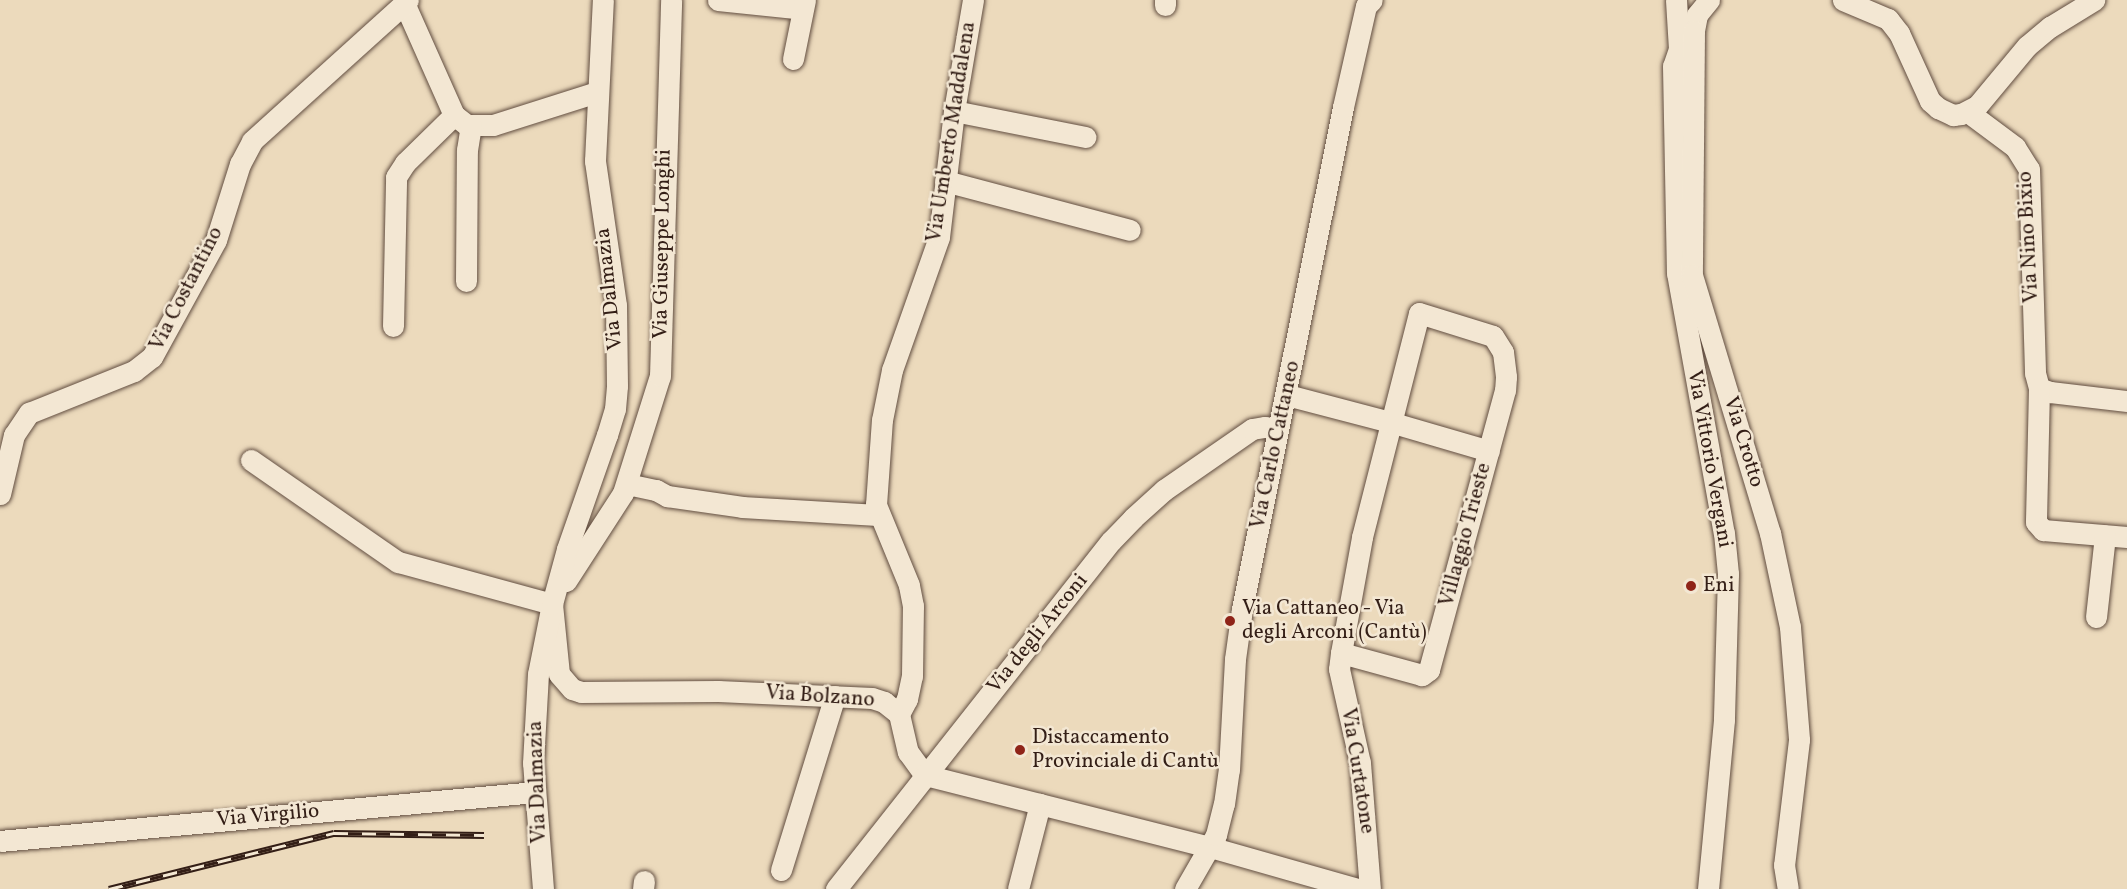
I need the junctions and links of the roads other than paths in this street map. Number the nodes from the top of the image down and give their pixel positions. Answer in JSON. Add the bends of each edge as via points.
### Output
{"nodes":[{"id":1,"x":603,"y":0,"type":"edge"},
{"id":2,"x":671,"y":0,"type":"edge"},
{"id":3,"x":718,"y":0,"type":"edge"},
{"id":4,"x":973,"y":0,"type":"edge"},
{"id":5,"x":1666,"y":0,"type":"edge"},
{"id":6,"x":1676,"y":0,"type":"edge"},
{"id":7,"x":1709,"y":0,"type":"edge"},
{"id":8,"x":1843,"y":0,"type":"edge"},
{"id":9,"x":2094,"y":0,"type":"edge"},
{"id":10,"x":407,"y":2,"type":"edge"},
{"id":11,"x":1367,"y":2,"type":"edge"},
{"id":12,"x":804,"y":5,"type":"edge"},
{"id":13,"x":794,"y":59,"type":"dead end"},
{"id":14,"x":1673,"y":66,"type":"junction"},
{"id":15,"x":597,"y":92,"type":"junction"},
{"id":16,"x":954,"y":111,"type":"junction"},
{"id":17,"x":1968,"y":112,"type":"junction"},
{"id":18,"x":463,"y":120,"type":"junction"},
{"id":19,"x":1085,"y":137,"type":"dead end"},
{"id":20,"x":945,"y":181,"type":"junction"},
{"id":21,"x":1130,"y":230,"type":"dead end"},
{"id":22,"x":466,"y":281,"type":"dead end"},
{"id":23,"x":393,"y":326,"type":"dead end"},
{"id":24,"x":2039,"y":388,"type":"junction"},
{"id":25,"x":1287,"y":395,"type":"junction"},
{"id":26,"x":2127,"y":401,"type":"edge"},
{"id":27,"x":1390,"y":422,"type":"junction"},
{"id":28,"x":1277,"y":429,"type":"junction"},
{"id":29,"x":1489,"y":452,"type":"junction"},
{"id":30,"x":251,"y":460,"type":"dead end"},
{"id":31,"x":627,"y":484,"type":"junction"},
{"id":32,"x":0,"y":494,"type":"edge"},
{"id":33,"x":878,"y":515,"type":"junction"},
{"id":34,"x":2104,"y":535,"type":"junction"},
{"id":35,"x":2127,"y":537,"type":"edge"},
{"id":36,"x":552,"y":604,"type":"junction"},
{"id":37,"x":2096,"y":617,"type":"dead end"},
{"id":38,"x":1341,"y":653,"type":"junction"},
{"id":39,"x":835,"y":696,"type":"junction"},
{"id":40,"x":899,"y":714,"type":"junction"},
{"id":41,"x":925,"y":775,"type":"junction"},
{"id":42,"x":535,"y":792,"type":"junction"},
{"id":43,"x":1040,"y":804,"type":"junction"},
{"id":44,"x":0,"y":841,"type":"edge"},
{"id":45,"x":1210,"y":847,"type":"junction"},
{"id":46,"x":781,"y":870,"type":"dead end"},
{"id":47,"x":543,"y":889,"type":"edge"},
{"id":48,"x":836,"y":889,"type":"edge"},
{"id":49,"x":1018,"y":889,"type":"edge"},
{"id":50,"x":1185,"y":889,"type":"edge"},
{"id":51,"x":1357,"y":889,"type":"edge"},
{"id":52,"x":1370,"y":889,"type":"edge"},
{"id":53,"x":1708,"y":889,"type":"edge"},
{"id":54,"x":1788,"y":889,"type":"edge"}],
"edges":[{"from":1,"to":15,"type":"street","name":"Via Dalmazia"},
{"from":2,"to":31,"type":"street","name":"Via Giuseppe Longhi","via":[[660,376]]},
{"from":3,"to":12,"type":"street"},
{"from":4,"to":16,"type":"street","name":"Via Umberto Maddalena"},
{"from":5,"to":14,"type":"street","name":"Via Vittorio Vergani","via":[[1667,51]]},
{"from":6,"to":14,"type":"street","name":"Via Vittorio Vergani","via":[[1679,50]]},
{"from":7,"to":54,"type":"street","name":"Via Crotto","via":[[1697,15],[1694,31],[1692,275],[1770,533],[1790,627],[1799,740],[1784,865]]},
{"from":8,"to":17,"type":"street","via":[[1881,14],[1893,24],[1930,100],[1938,108],[1953,115]]},
{"from":9,"to":17,"type":"street","via":[[2027,45]]},
{"from":10,"to":18,"type":"street"},
{"from":10,"to":32,"type":"street","name":"Via Costantino","via":[[252,141],[240,164],[216,240],[152,357],[134,371],[36,408],[24,417],[14,435]]},
{"from":11,"to":25,"type":"street","name":"Via Carlo Cattaneo"},
{"from":12,"to":13,"type":"street"},
{"from":14,"to":53,"type":"street","name":"Via Vittorio Vergani","via":[[1677,273],[1728,574],[1726,698]]},
{"from":15,"to":18,"type":"street","via":[[493,124]]},
{"from":15,"to":36,"type":"street","name":"Via Dalmazia","via":[[595,161],[616,305],[615,409]]},
{"from":16,"to":19,"type":"street"},
{"from":16,"to":20,"type":"street","name":"Via Umberto Maddalena"},
{"from":17,"to":24,"type":"street","name":"Via Nino Bixio","via":[[2015,147],[2029,169],[2035,373]]},
{"from":18,"to":22,"type":"street","via":[[467,150]]},
{"from":18,"to":23,"type":"street","via":[[405,163],[396,177]]},
{"from":20,"to":21,"type":"street"},
{"from":20,"to":33,"type":"street","name":"Via Umberto Maddalena","via":[[939,237],[892,370],[882,420]]},
{"from":24,"to":26,"type":"street"},
{"from":24,"to":34,"type":"street","name":"Via Nino Bixio","via":[[2036,522],[2043,530]]},
{"from":25,"to":27,"type":"street"},
{"from":25,"to":28,"type":"street","name":"Via Carlo Cattaneo"},
{"from":27,"to":29,"type":"street"},
{"from":27,"to":29,"type":"street","name":"Villaggio Trieste","via":[[1419,313],[1485,332],[1499,342],[1506,377]]},
{"from":27,"to":38,"type":"street","name":"Villaggio Trieste","via":[[1362,537]]},
{"from":28,"to":41,"type":"street","name":"Via degli Arconi","via":[[1252,429],[1192,470],[1133,518]]},
{"from":28,"to":45,"type":"street","name":"Via Carlo Cattaneo","via":[[1238,637],[1224,804]]},
{"from":29,"to":38,"type":"street","name":"Villaggio Trieste","via":[[1429,670],[1422,675]]},
{"from":30,"to":36,"type":"street","via":[[398,562]]},
{"from":31,"to":33,"type":"street","via":[[668,496],[742,507]]},
{"from":31,"to":36,"type":"street","name":"Via Giuseppe Longhi","via":[[614,512]]},
{"from":33,"to":40,"type":"street","name":"Via Umberto Maddalena","via":[[909,585],[913,606],[912,676]]},
{"from":34,"to":35,"type":"street","name":"Via Nino Bixio"},
{"from":34,"to":37,"type":"street"},
{"from":36,"to":39,"type":"street","name":"Via Bolzano","via":[[559,674],[566,685],[581,692],[718,691]]},
{"from":36,"to":42,"type":"street","name":"Via Dalmazia","via":[[538,674]]},
{"from":38,"to":52,"type":"street","name":"Via Curtatone","via":[[1339,669],[1360,763]]},
{"from":39,"to":40,"type":"street","name":"Via Bolzano","via":[[872,698],[885,702]]},
{"from":39,"to":46,"type":"street"},
{"from":40,"to":41,"type":"street","name":"Via Bolzano","via":[[908,752]]},
{"from":41,"to":43,"type":"street"},
{"from":41,"to":48,"type":"street","name":"Via degli Arconi"},
{"from":42,"to":44,"type":"street","name":"Via Virgilio"},
{"from":42,"to":47,"type":"street","name":"Via Dalmazia"},
{"from":43,"to":45,"type":"street"},
{"from":43,"to":49,"type":"street"},
{"from":45,"to":50,"type":"street","name":"Via Carlo Cattaneo"},
{"from":45,"to":51,"type":"street"}]}
